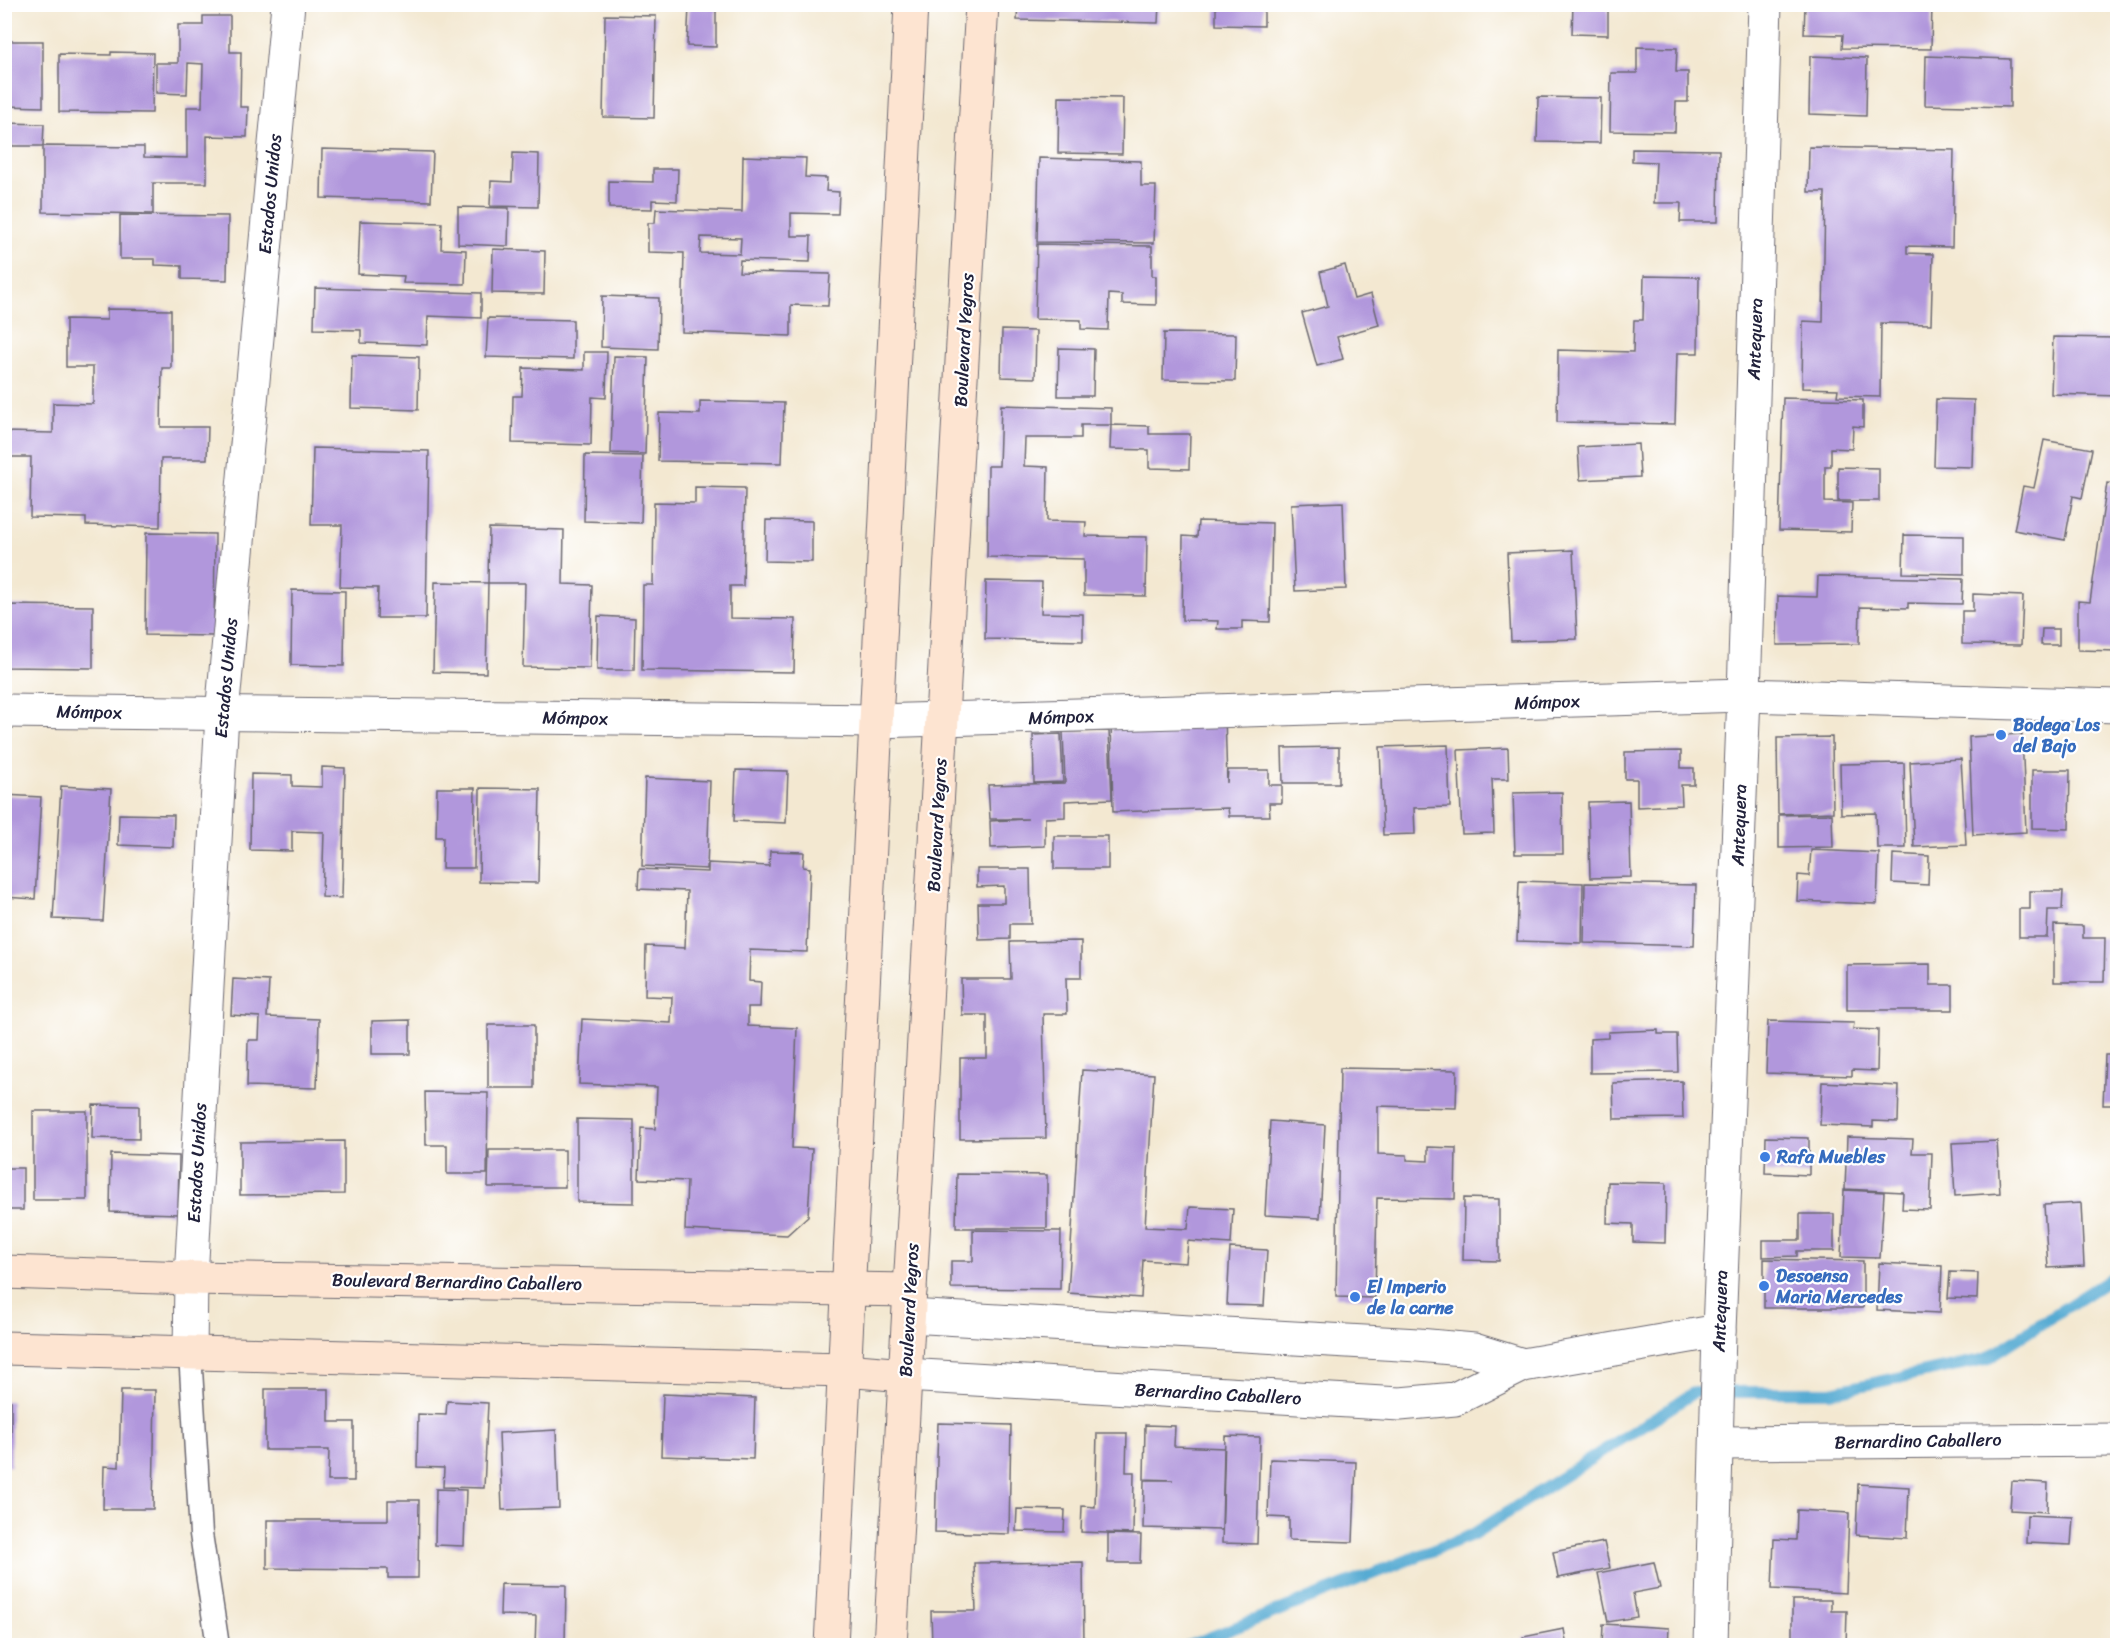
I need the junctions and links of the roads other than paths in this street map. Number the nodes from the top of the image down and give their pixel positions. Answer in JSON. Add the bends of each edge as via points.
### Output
{"nodes":[{"id":1,"x":288,"y":4,"type":"edge"},
{"id":2,"x":911,"y":4,"type":"edge"},
{"id":3,"x":982,"y":4,"type":"edge"},
{"id":4,"x":1766,"y":4,"type":"edge"},
{"id":5,"x":1744,"y":695,"type":"junction"},
{"id":6,"x":2118,"y":706,"type":"edge"},
{"id":7,"x":4,"y":711,"type":"edge"},
{"id":8,"x":222,"y":714,"type":"junction"},
{"id":9,"x":876,"y":721,"type":"junction"},
{"id":10,"x":943,"y":721,"type":"junction"},
{"id":11,"x":4,"y":1272,"type":"edge"},
{"id":12,"x":191,"y":1278,"type":"junction"},
{"id":13,"x":848,"y":1288,"type":"junction"},
{"id":14,"x":910,"y":1303,"type":"junction"},
{"id":15,"x":1719,"y":1331,"type":"junction"},
{"id":16,"x":4,"y":1348,"type":"edge"},
{"id":17,"x":190,"y":1353,"type":"junction"},
{"id":18,"x":1522,"y":1365,"type":"junction"},
{"id":19,"x":845,"y":1370,"type":"junction"},
{"id":20,"x":905,"y":1375,"type":"junction"},
{"id":21,"x":2118,"y":1440,"type":"edge"},
{"id":22,"x":1718,"y":1443,"type":"junction"},
{"id":23,"x":218,"y":1646,"type":"edge"},
{"id":24,"x":831,"y":1646,"type":"edge"},
{"id":25,"x":890,"y":1646,"type":"edge"},
{"id":26,"x":1712,"y":1646,"type":"edge"}],
"edges":[{"from":1,"to":8,"type":"street","name":"Estados Unidos"},
{"from":2,"to":9,"type":"main road"},
{"from":3,"to":10,"type":"main road","name":"Boulevard Yegros"},
{"from":4,"to":5,"type":"street","name":"Antequera"},
{"from":5,"to":6,"type":"street","name":"Mómpox"},
{"from":5,"to":10,"type":"street","name":"Mómpox"},
{"from":5,"to":15,"type":"street","name":"Antequera"},
{"from":7,"to":8,"type":"street","name":"Mómpox"},
{"from":8,"to":9,"type":"street","name":"Mómpox"},
{"from":8,"to":12,"type":"street","name":"Estados Unidos"},
{"from":9,"to":10,"type":"street","name":"Mómpox"},
{"from":9,"to":13,"type":"main road"},
{"from":10,"to":14,"type":"main road","name":"Boulevard Yegros"},
{"from":11,"to":12,"type":"main road","name":"Boulevard Bernardino Caballero"},
{"from":12,"to":13,"type":"main road","name":"Boulevard Bernardino Caballero"},
{"from":12,"to":17,"type":"street","name":"Estados Unidos"},
{"from":13,"to":14,"type":"main road","name":"Boulevard Bernardino Caballero"},
{"from":13,"to":19,"type":"main road"},
{"from":14,"to":18,"type":"street","name":"Bernardino Caballero","via":[[1474,1350]]},
{"from":14,"to":20,"type":"main road","name":"Boulevard Yegros"},
{"from":15,"to":18,"type":"street","name":"Bernardino Caballero"},
{"from":15,"to":22,"type":"street","name":"Antequera"},
{"from":16,"to":17,"type":"main road"},
{"from":17,"to":19,"type":"main road"},
{"from":17,"to":23,"type":"lane","via":[[201,1534]]},
{"from":18,"to":20,"type":"street","name":"Bernardino Caballero","via":[[1455,1399],[1400,1404]]},
{"from":19,"to":20,"type":"main road"},
{"from":19,"to":24,"type":"main road"},
{"from":20,"to":25,"type":"main road","name":"Boulevard Yegros"},
{"from":21,"to":22,"type":"street","name":"Bernardino Caballero"},
{"from":22,"to":26,"type":"street","name":"Antequera"}]}
